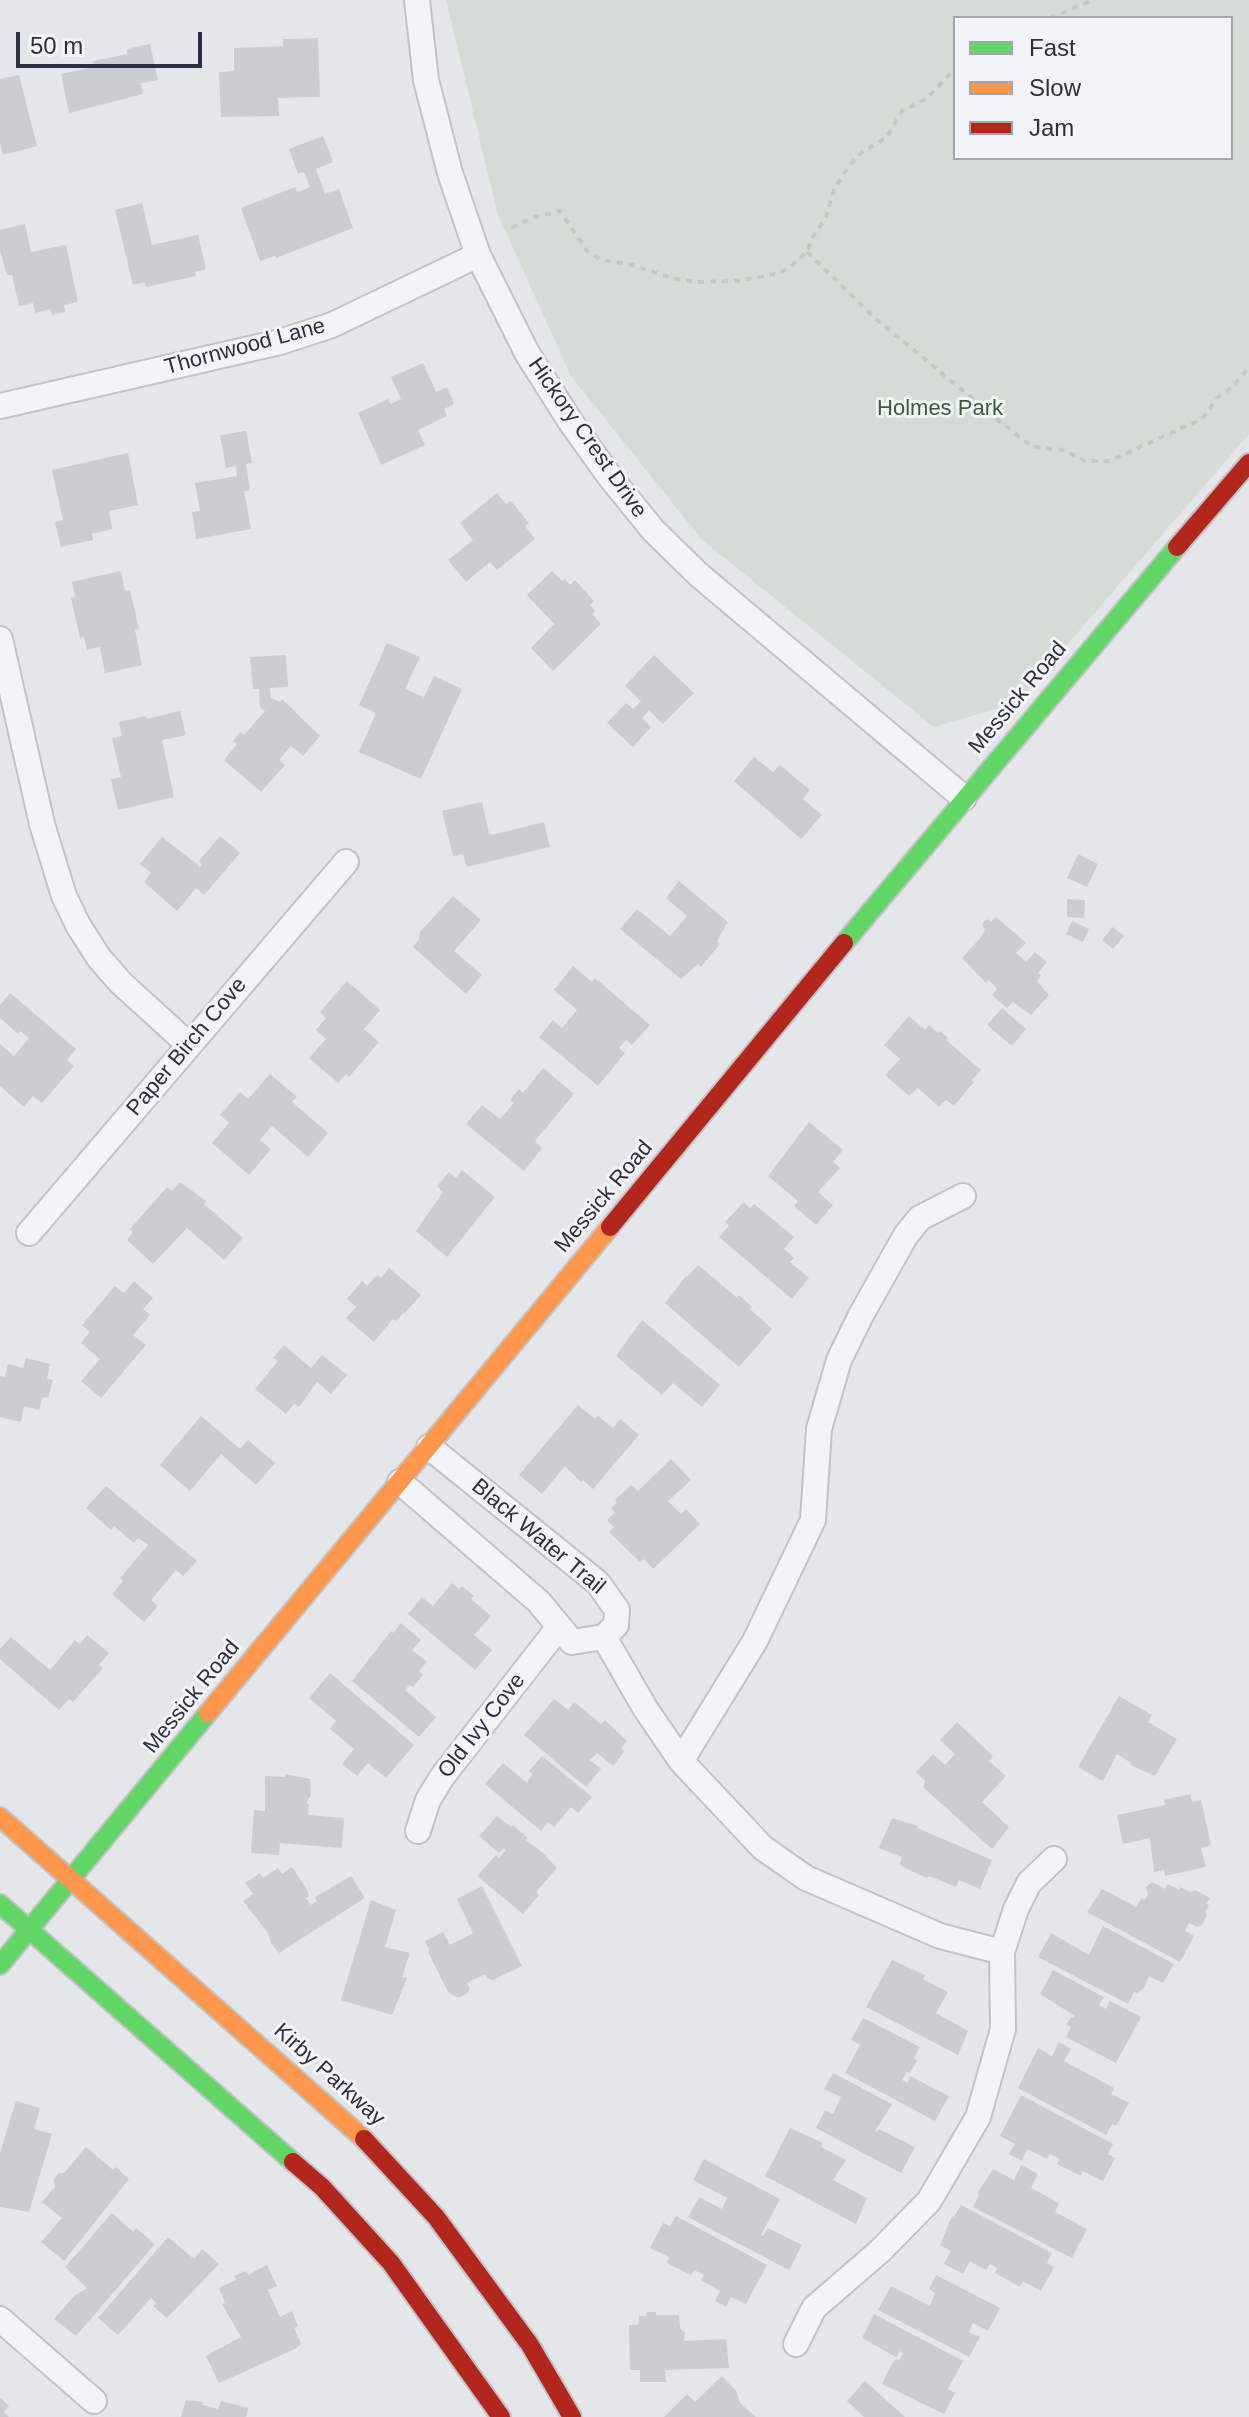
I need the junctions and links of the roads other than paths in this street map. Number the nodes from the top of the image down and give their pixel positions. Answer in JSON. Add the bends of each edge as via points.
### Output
{"nodes":[{"id":1,"x":417,"y":0,"type":"edge"},
{"id":2,"x":478,"y":255,"type":"junction"},
{"id":3,"x":0,"y":406,"type":"edge"},
{"id":4,"x":1249,"y":463,"type":"edge"},
{"id":5,"x":0,"y":639,"type":"edge"},
{"id":6,"x":964,"y":798,"type":"junction"},
{"id":7,"x":346,"y":862,"type":"dead end"},
{"id":8,"x":189,"y":1045,"type":"junction"},
{"id":9,"x":963,"y":1196,"type":"dead end"},
{"id":10,"x":29,"y":1233,"type":"dead end"},
{"id":11,"x":429,"y":1447,"type":"junction"},
{"id":12,"x":400,"y":1482,"type":"junction"},
{"id":13,"x":559,"y":1627,"type":"junction"},
{"id":14,"x":604,"y":1637,"type":"junction"},
{"id":15,"x":681,"y":1761,"type":"junction"},
{"id":16,"x":0,"y":1817,"type":"edge"},
{"id":17,"x":418,"y":1831,"type":"dead end"},
{"id":18,"x":1054,"y":1859,"type":"dead end"},
{"id":19,"x":72,"y":1880,"type":"junction"},
{"id":20,"x":0,"y":1904,"type":"edge"},
{"id":21,"x":30,"y":1930,"type":"junction"},
{"id":22,"x":1002,"y":1952,"type":"junction"},
{"id":23,"x":0,"y":1965,"type":"edge"},
{"id":24,"x":0,"y":2319,"type":"edge"},
{"id":25,"x":796,"y":2344,"type":"dead end"},
{"id":26,"x":94,"y":2401,"type":"dead end"},
{"id":27,"x":501,"y":2417,"type":"edge"},
{"id":28,"x":572,"y":2417,"type":"edge"}],
"edges":[{"from":1,"to":2,"type":"street","name":"Hickory Crest Drive","via":[[426,80]]},
{"from":2,"to":3,"type":"street","name":"Thornwood Lane","via":[[332,325],[280,342]]},
{"from":2,"to":6,"type":"street","name":"Hickory Crest Drive","via":[[527,353],[570,421],[653,530],[753,622]]},
{"from":4,"to":6,"type":"street","name":"Messick Road"},
{"from":5,"to":8,"type":"street","via":[[42,824],[68,906],[99,958]]},
{"from":6,"to":11,"type":"street","name":"Messick Road"},
{"from":7,"to":8,"type":"street","name":"Paper Birch Cove"},
{"from":8,"to":10,"type":"street","name":"Paper Birch Cove"},
{"from":9,"to":15,"type":"street","via":[[920,1218],[855,1326],[819,1429],[813,1520],[755,1641]]},
{"from":11,"to":12,"type":"street","name":"Messick Road"},
{"from":11,"to":14,"type":"street","name":"Black Water Trail","via":[[598,1583],[617,1610],[616,1625]]},
{"from":12,"to":13,"type":"street","via":[[539,1602]]},
{"from":12,"to":19,"type":"street","name":"Messick Road"},
{"from":13,"to":14,"type":"street","via":[[572,1642]]},
{"from":13,"to":17,"type":"street","name":"Old Ivy Cove","via":[[442,1777]]},
{"from":14,"to":15,"type":"street"},
{"from":15,"to":22,"type":"street","via":[[763,1848],[806,1878],[940,1936]]},
{"from":16,"to":19,"type":"street","name":"Kirby Parkway"},
{"from":18,"to":22,"type":"street","via":[[1029,1883]]},
{"from":19,"to":21,"type":"street","name":"Messick Road"},
{"from":19,"to":28,"type":"street","name":"Kirby Parkway","via":[[360,2134],[436,2217],[530,2345]]},
{"from":20,"to":21,"type":"street"},
{"from":21,"to":23,"type":"street","name":"Messick Road"},
{"from":21,"to":27,"type":"street","via":[[322,2187],[391,2263]]},
{"from":22,"to":25,"type":"street","via":[[1003,2029],[978,2117],[929,2201],[814,2308]]},
{"from":24,"to":26,"type":"street"}]}
